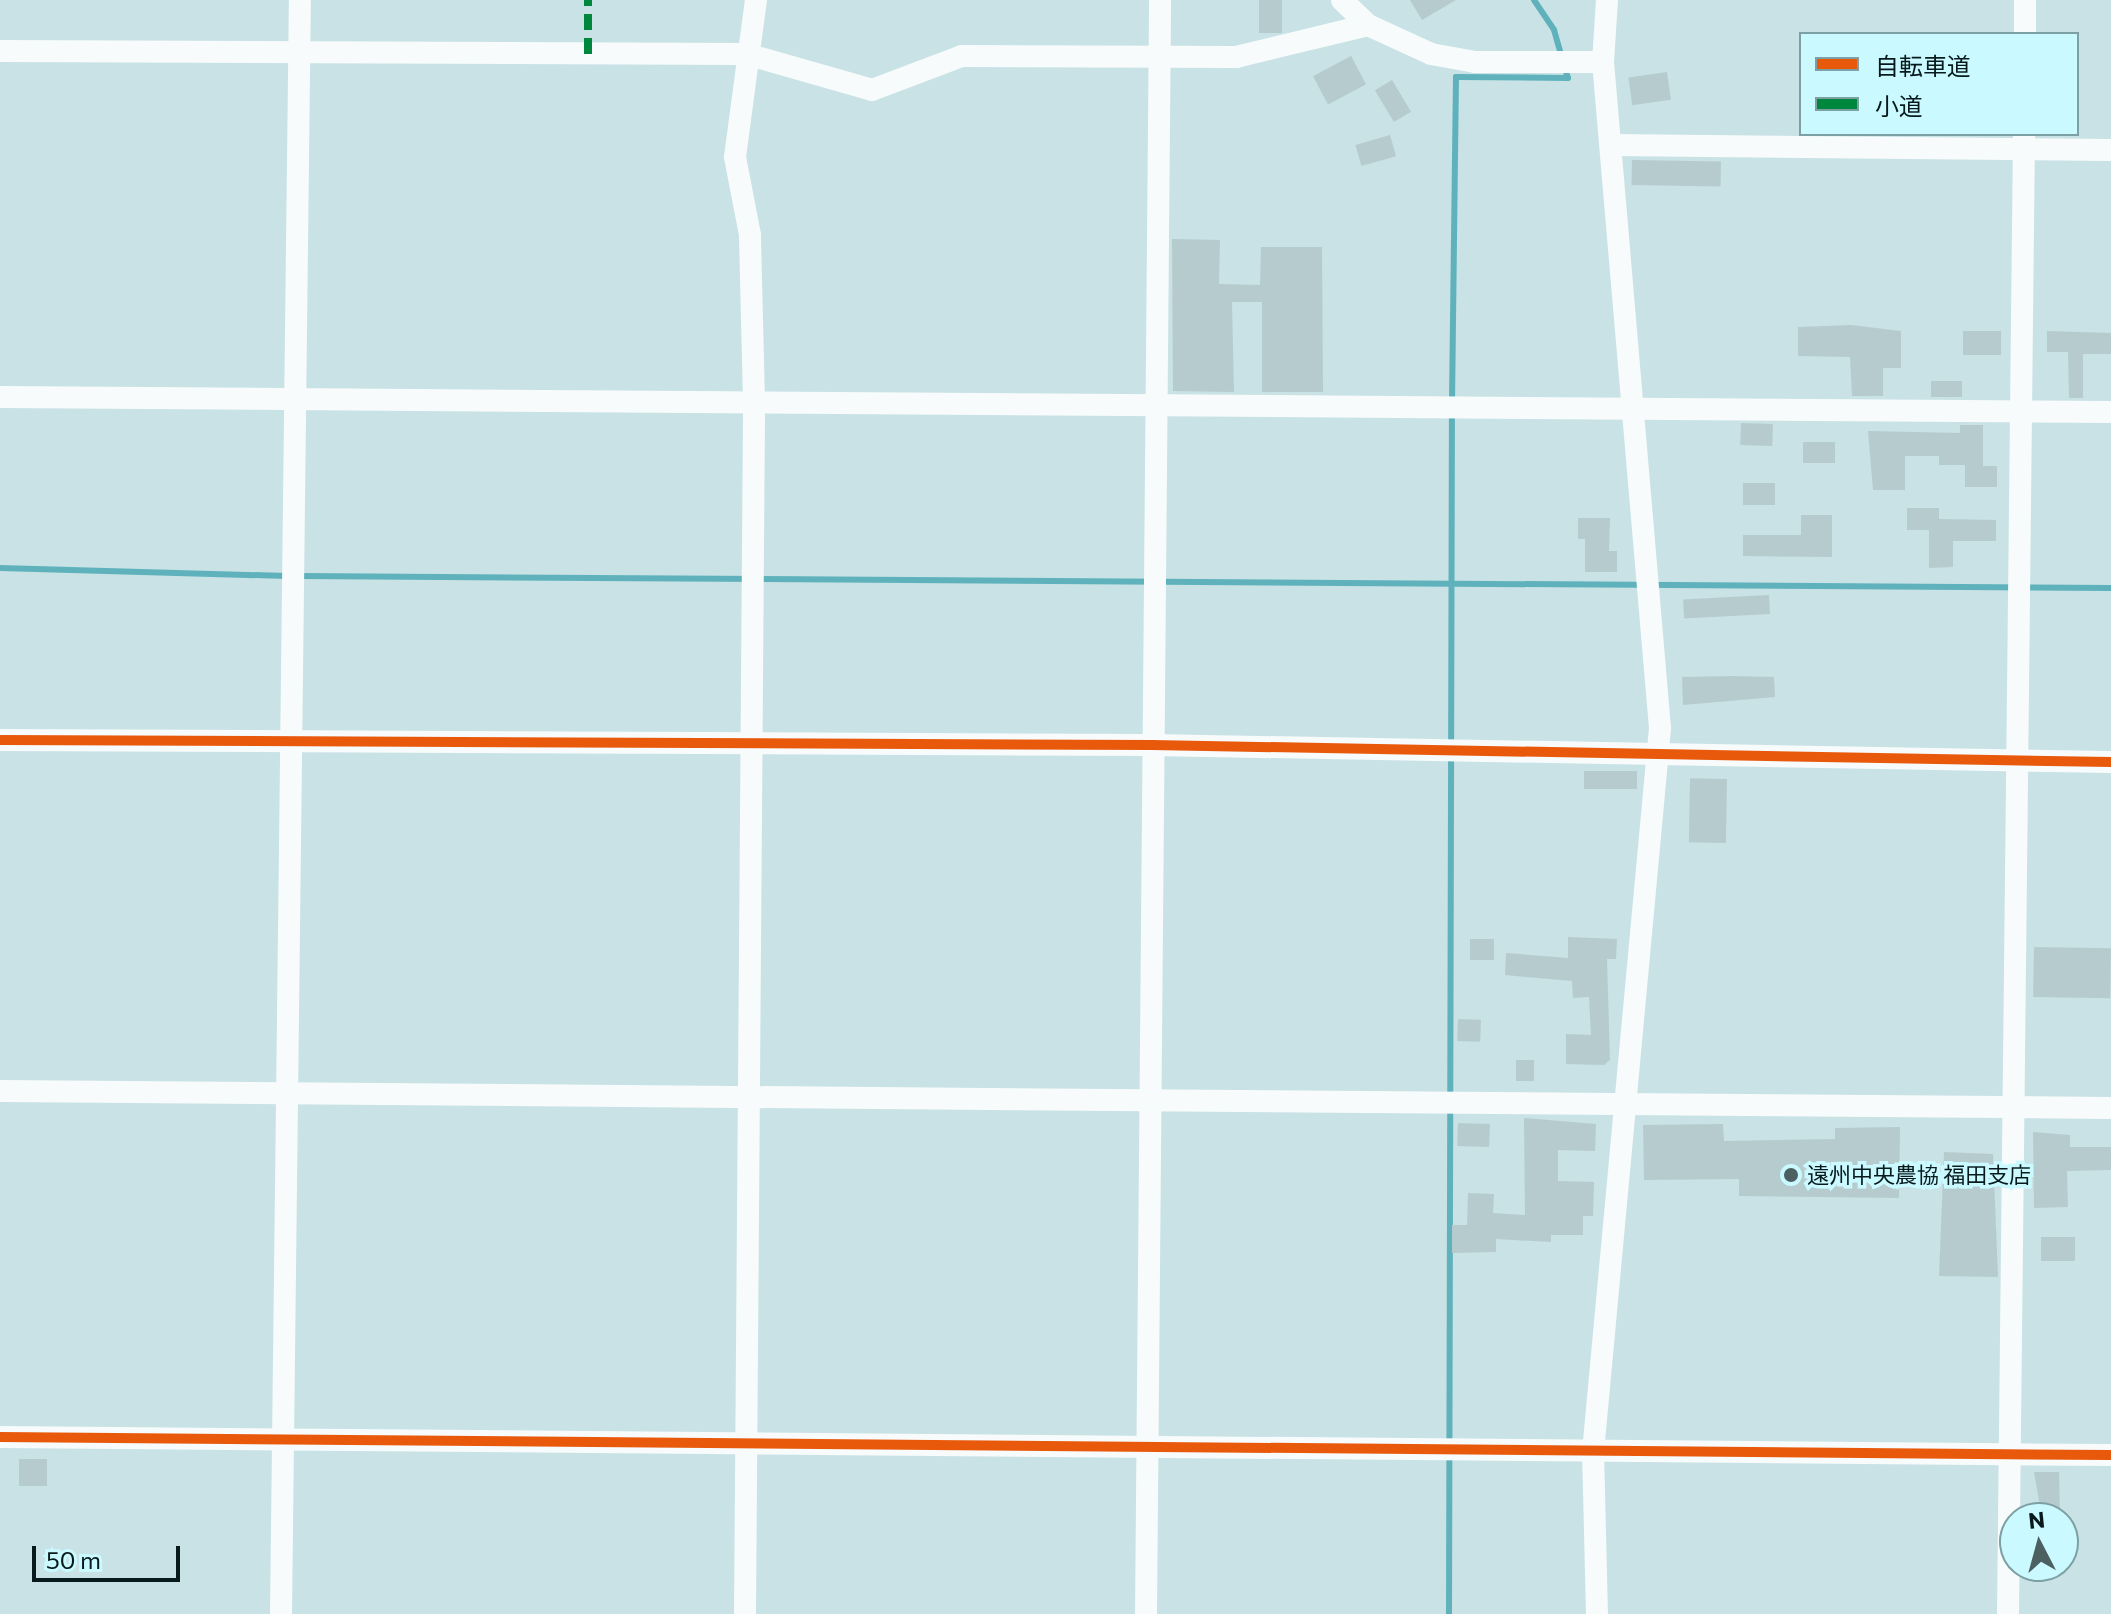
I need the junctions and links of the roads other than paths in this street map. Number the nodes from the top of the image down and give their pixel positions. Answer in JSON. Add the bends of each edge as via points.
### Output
{"nodes":[{"id":1,"x":300,"y":0,"type":"edge"},
{"id":2,"x":756,"y":0,"type":"edge"},
{"id":3,"x":1160,"y":0,"type":"edge"},
{"id":4,"x":1342,"y":0,"type":"edge"},
{"id":5,"x":1607,"y":0,"type":"edge"},
{"id":6,"x":2025,"y":0,"type":"edge"},
{"id":7,"x":1368,"y":25,"type":"junction"},
{"id":8,"x":2025,"y":32,"type":"edge"},
{"id":9,"x":0,"y":51,"type":"edge"},
{"id":10,"x":300,"y":53,"type":"junction"},
{"id":11,"x":746,"y":54,"type":"junction"},
{"id":12,"x":1161,"y":59,"type":"junction"},
{"id":13,"x":1603,"y":62,"type":"junction"},
{"id":14,"x":2024,"y":142,"type":"edge"},
{"id":15,"x":1611,"y":145,"type":"junction"},
{"id":16,"x":2111,"y":150,"type":"edge"},
{"id":17,"x":0,"y":397,"type":"edge"},
{"id":18,"x":296,"y":398,"type":"junction"},
{"id":19,"x":754,"y":401,"type":"junction"},
{"id":20,"x":1158,"y":406,"type":"junction"},
{"id":21,"x":1636,"y":410,"type":"junction"},
{"id":22,"x":2021,"y":410,"type":"junction"},
{"id":23,"x":2111,"y":412,"type":"edge"},
{"id":24,"x":0,"y":740,"type":"edge"},
{"id":25,"x":289,"y":740,"type":"junction"},
{"id":26,"x":750,"y":741,"type":"junction"},
{"id":27,"x":1152,"y":745,"type":"junction"},
{"id":28,"x":1658,"y":754,"type":"junction"},
{"id":29,"x":2018,"y":761,"type":"junction"},
{"id":30,"x":2111,"y":762,"type":"edge"},
{"id":31,"x":0,"y":1091,"type":"edge"},
{"id":32,"x":290,"y":1093,"type":"junction"},
{"id":33,"x":749,"y":1098,"type":"junction"},
{"id":34,"x":1150,"y":1102,"type":"junction"},
{"id":35,"x":1622,"y":1107,"type":"junction"},
{"id":36,"x":2014,"y":1107,"type":"junction"},
{"id":37,"x":2111,"y":1108,"type":"edge"},
{"id":38,"x":0,"y":1437,"type":"edge"},
{"id":39,"x":282,"y":1439,"type":"junction"},
{"id":40,"x":746,"y":1443,"type":"junction"},
{"id":41,"x":1148,"y":1446,"type":"junction"},
{"id":42,"x":1593,"y":1452,"type":"junction"},
{"id":43,"x":2010,"y":1455,"type":"junction"},
{"id":44,"x":2111,"y":1455,"type":"edge"},
{"id":45,"x":281,"y":1614,"type":"edge"},
{"id":46,"x":745,"y":1614,"type":"edge"},
{"id":47,"x":1146,"y":1614,"type":"edge"},
{"id":48,"x":1597,"y":1614,"type":"edge"},
{"id":49,"x":2008,"y":1614,"type":"edge"}],
"edges":[{"from":1,"to":10,"type":"street"},
{"from":2,"to":11,"type":"street"},
{"from":3,"to":12,"type":"street"},
{"from":4,"to":7,"type":"street"},
{"from":5,"to":13,"type":"street"},
{"from":6,"to":8,"type":"street"},
{"from":7,"to":12,"type":"street","via":[[1236,57]]},
{"from":7,"to":13,"type":"street","via":[[1431,54],[1475,62]]},
{"from":9,"to":10,"type":"street"},
{"from":10,"to":11,"type":"street"},
{"from":10,"to":18,"type":"street"},
{"from":11,"to":12,"type":"street","via":[[872,90],[962,56]]},
{"from":11,"to":19,"type":"street","via":[[735,157],[750,235]]},
{"from":12,"to":20,"type":"street"},
{"from":13,"to":15,"type":"street"},
{"from":14,"to":15,"type":"street"},
{"from":14,"to":16,"type":"street"},
{"from":14,"to":22,"type":"street"},
{"from":15,"to":21,"type":"street"},
{"from":17,"to":18,"type":"street"},
{"from":18,"to":19,"type":"street"},
{"from":18,"to":25,"type":"street"},
{"from":19,"to":20,"type":"street"},
{"from":19,"to":26,"type":"street"},
{"from":20,"to":21,"type":"street"},
{"from":20,"to":27,"type":"street"},
{"from":21,"to":22,"type":"street"},
{"from":21,"to":28,"type":"street","via":[[1660,683]]},
{"from":22,"to":23,"type":"street"},
{"from":22,"to":29,"type":"street"},
{"from":24,"to":25,"type":"street"},
{"from":25,"to":26,"type":"street"},
{"from":25,"to":32,"type":"street"},
{"from":26,"to":27,"type":"street"},
{"from":26,"to":33,"type":"street"},
{"from":27,"to":28,"type":"street"},
{"from":27,"to":34,"type":"street"},
{"from":28,"to":29,"type":"street"},
{"from":28,"to":35,"type":"street"},
{"from":29,"to":30,"type":"street"},
{"from":29,"to":36,"type":"street"},
{"from":31,"to":32,"type":"street"},
{"from":32,"to":33,"type":"street"},
{"from":32,"to":39,"type":"street"},
{"from":33,"to":34,"type":"street"},
{"from":33,"to":40,"type":"street"},
{"from":34,"to":35,"type":"street"},
{"from":34,"to":41,"type":"street"},
{"from":35,"to":36,"type":"street"},
{"from":35,"to":42,"type":"street"},
{"from":36,"to":37,"type":"street"},
{"from":36,"to":43,"type":"street"},
{"from":38,"to":39,"type":"street"},
{"from":39,"to":40,"type":"street"},
{"from":39,"to":45,"type":"street"},
{"from":40,"to":41,"type":"street"},
{"from":40,"to":46,"type":"street"},
{"from":41,"to":42,"type":"street"},
{"from":41,"to":47,"type":"street"},
{"from":42,"to":43,"type":"street"},
{"from":42,"to":48,"type":"street"},
{"from":43,"to":44,"type":"street"},
{"from":43,"to":49,"type":"street"}]}
